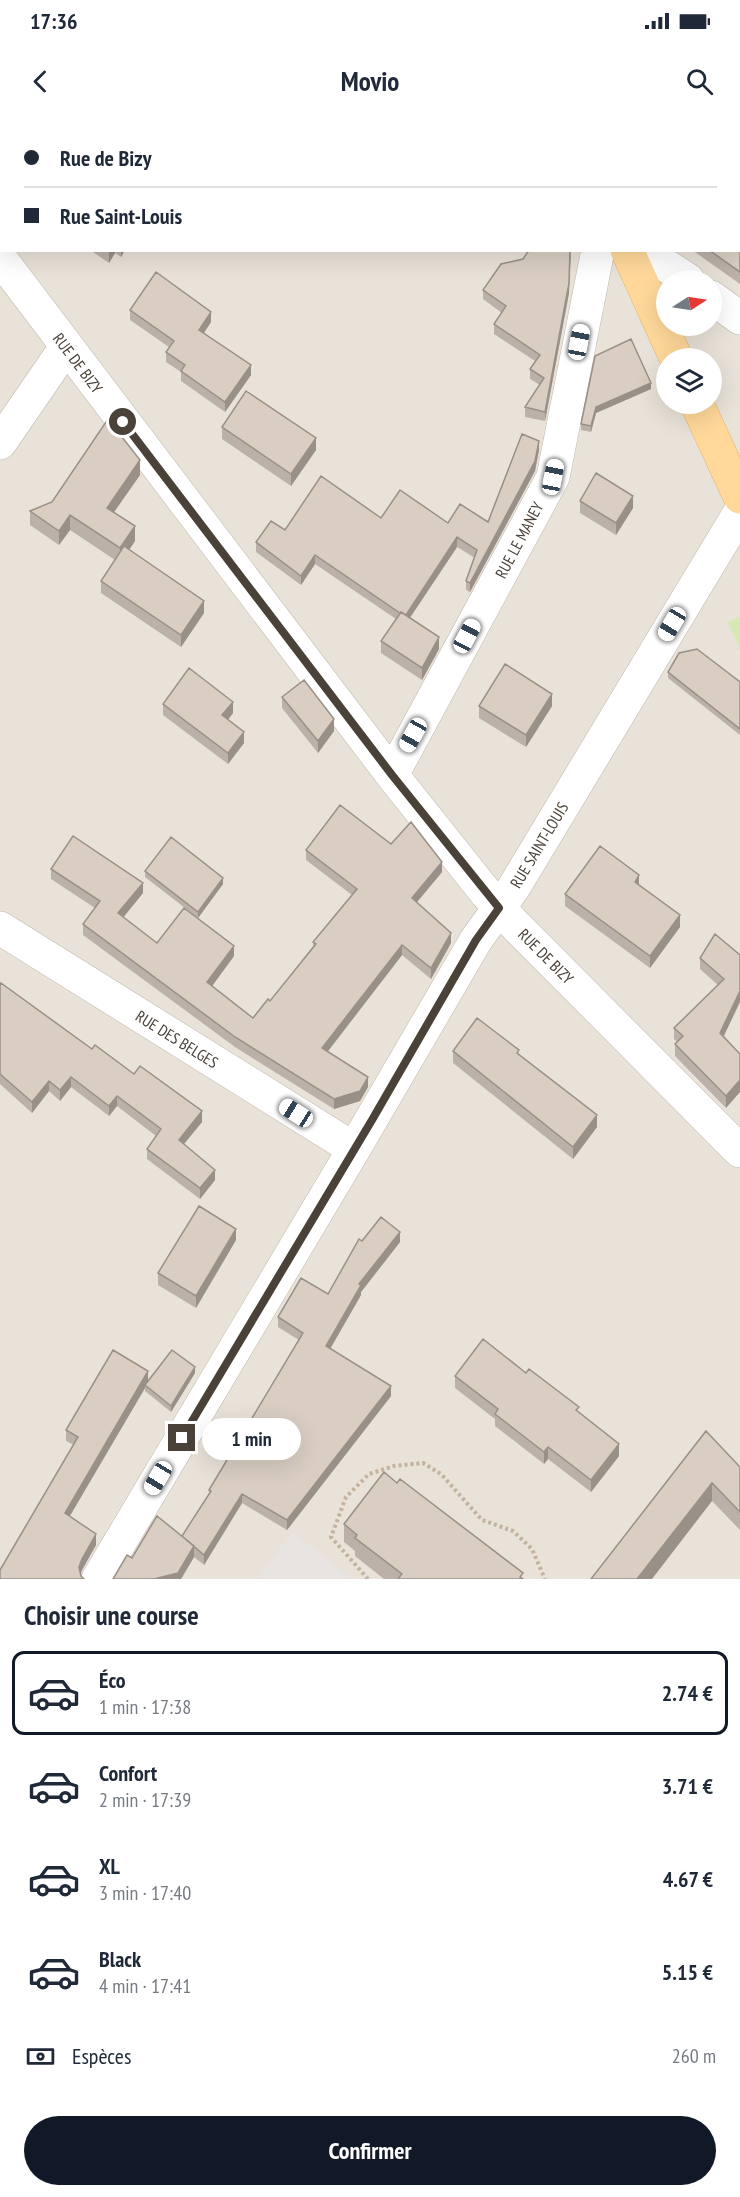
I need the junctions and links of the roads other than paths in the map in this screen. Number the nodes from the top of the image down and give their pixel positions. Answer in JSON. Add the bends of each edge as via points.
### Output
{"nodes":[{"id":1,"x":598,"y":252,"type":"edge"},
{"id":2,"x":628,"y":252,"type":"edge"},
{"id":3,"x":645,"y":252,"type":"edge"},
{"id":4,"x":0,"y":258,"type":"edge"},
{"id":5,"x":673,"y":270,"type":"edge"},
{"id":6,"x":722,"y":305,"type":"edge"},
{"id":7,"x":740,"y":318,"type":"edge"},
{"id":8,"x":66,"y":347,"type":"junction"},
{"id":9,"x":671,"y":348,"type":"edge"},
{"id":10,"x":702,"y":414,"type":"edge"},
{"id":11,"x":0,"y":443,"type":"edge"},
{"id":12,"x":740,"y":497,"type":"edge"},
{"id":13,"x":740,"y":512,"type":"edge"},
{"id":14,"x":392,"y":775,"type":"junction"},
{"id":15,"x":499,"y":908,"type":"junction"},
{"id":16,"x":0,"y":928,"type":"edge"},
{"id":17,"x":354,"y":1149,"type":"junction"},
{"id":18,"x":740,"y":1151,"type":"edge"},
{"id":19,"x":98,"y":1579,"type":"edge"}],
"edges":[{"from":1,"to":14,"type":"street","name":"RUE LE MANEY","via":[[553,477]]},
{"from":2,"to":9,"type":"main road"},
{"from":3,"to":5,"type":"street"},
{"from":4,"to":8,"type":"street","name":"RUE DE BIZY"},
{"from":6,"to":7,"type":"street"},
{"from":8,"to":11,"type":"street"},
{"from":8,"to":14,"type":"street","name":"RUE DE BIZY"},
{"from":10,"to":12,"type":"main road"},
{"from":13,"to":15,"type":"street","name":"RUE SAINT-LOUIS"},
{"from":14,"to":15,"type":"street","name":"RUE DE BIZY"},
{"from":15,"to":17,"type":"street","name":"RUE SAINT-LOUIS","via":[[476,940]]},
{"from":15,"to":18,"type":"street","name":"RUE DE BIZY"},
{"from":16,"to":17,"type":"street","name":"RUE DES BELGES"},
{"from":17,"to":19,"type":"street","name":"RUE SAINT-LOUIS"}]}
